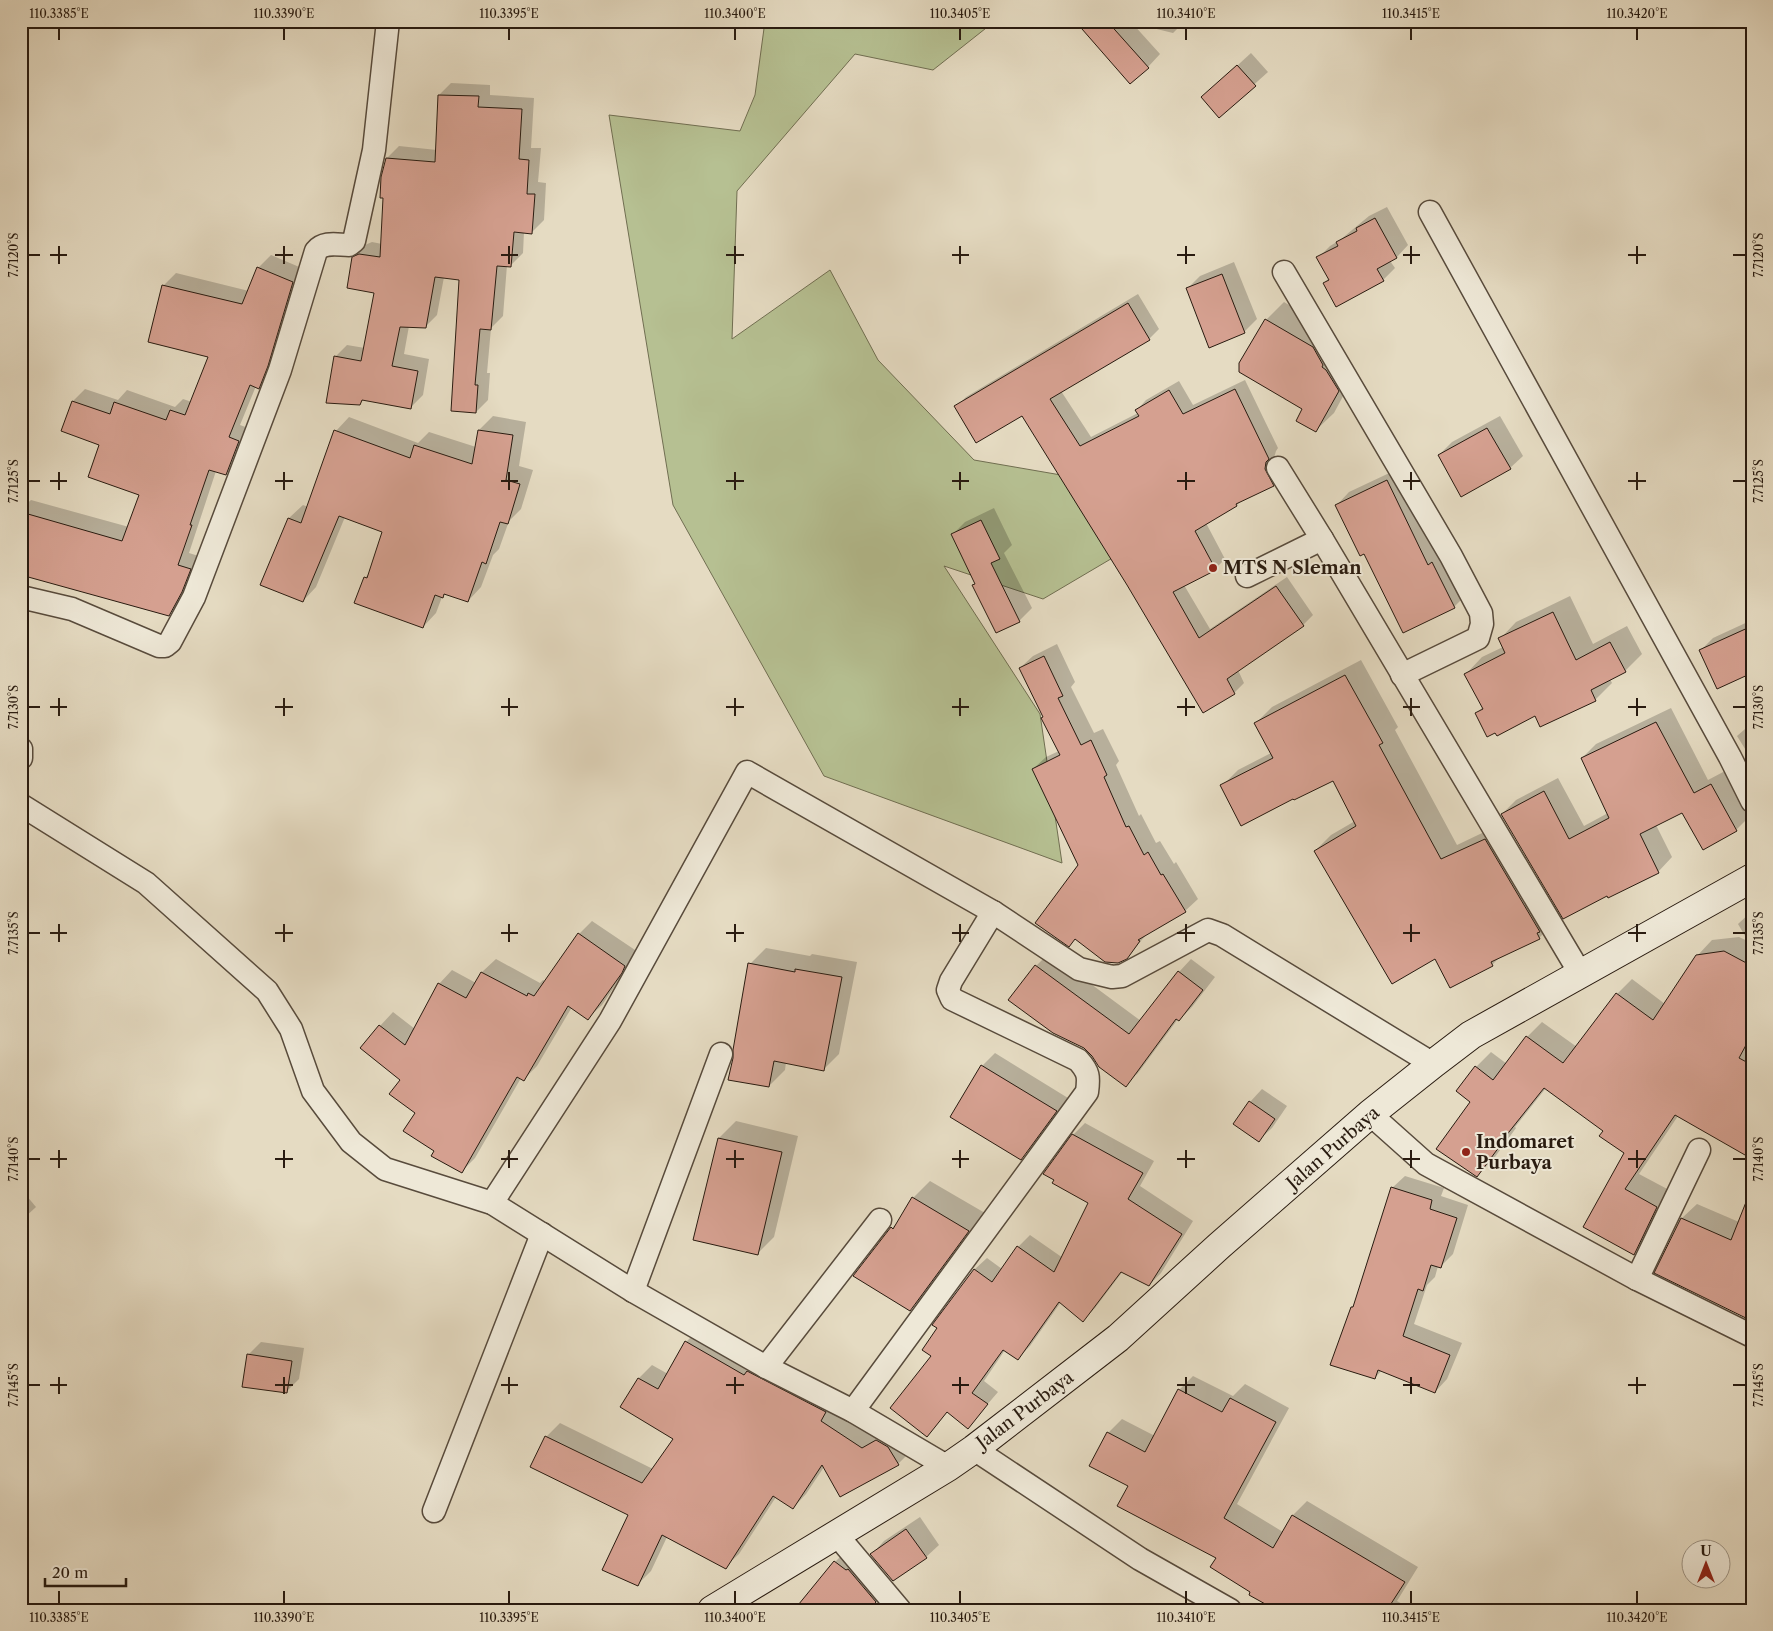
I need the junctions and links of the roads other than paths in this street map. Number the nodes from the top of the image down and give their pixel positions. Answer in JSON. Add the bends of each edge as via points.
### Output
{"nodes":[{"id":1,"x":388,"y":21,"type":"edge"},
{"id":2,"x":1430,"y":212,"type":"dead end"},
{"id":3,"x":1284,"y":272,"type":"dead end"},
{"id":4,"x":1278,"y":468,"type":"dead end"},
{"id":5,"x":1322,"y":539,"type":"junction"},
{"id":6,"x":1247,"y":576,"type":"dead end"},
{"id":7,"x":21,"y":597,"type":"edge"},
{"id":8,"x":1402,"y":675,"type":"junction"},
{"id":9,"x":21,"y":748,"type":"edge"},
{"id":10,"x":21,"y":758,"type":"edge"},
{"id":11,"x":1752,"y":801,"type":"edge"},
{"id":12,"x":21,"y":805,"type":"edge"},
{"id":13,"x":1752,"y":878,"type":"edge"},
{"id":14,"x":993,"y":912,"type":"junction"},
{"id":15,"x":1580,"y":973,"type":"junction"},
{"id":16,"x":721,"y":1054,"type":"dead end"},
{"id":17,"x":1433,"y":1064,"type":"junction"},
{"id":18,"x":1370,"y":1114,"type":"junction"},
{"id":19,"x":1699,"y":1150,"type":"dead end"},
{"id":20,"x":492,"y":1203,"type":"junction"},
{"id":21,"x":880,"y":1220,"type":"dead end"},
{"id":22,"x":542,"y":1234,"type":"junction"},
{"id":23,"x":1637,"y":1279,"type":"junction"},
{"id":24,"x":633,"y":1291,"type":"junction"},
{"id":25,"x":1752,"y":1336,"type":"edge"},
{"id":26,"x":766,"y":1367,"type":"junction"},
{"id":27,"x":853,"y":1411,"type":"junction"},
{"id":28,"x":974,"y":1449,"type":"junction"},
{"id":29,"x":948,"y":1467,"type":"junction"},
{"id":30,"x":434,"y":1510,"type":"dead end"},
{"id":31,"x":836,"y":1534,"type":"junction"},
{"id":32,"x":712,"y":1610,"type":"edge"},
{"id":33,"x":900,"y":1610,"type":"edge"},
{"id":34,"x":1230,"y":1610,"type":"edge"}],
"edges":[{"from":1,"to":7,"type":"street","via":[[374,150],[354,241],[349,245],[325,244],[316,251],[280,370],[194,597],[170,642],[159,646],[72,609]]},
{"from":2,"to":11,"type":"street"},
{"from":3,"to":8,"type":"street","via":[[1451,556],[1481,613],[1478,638]]},
{"from":4,"to":5,"type":"street"},
{"from":5,"to":6,"type":"street"},
{"from":5,"to":8,"type":"street"},
{"from":8,"to":15,"type":"street"},
{"from":9,"to":10,"type":"street"},
{"from":12,"to":20,"type":"street","via":[[146,882],[267,991],[291,1030],[313,1091],[351,1142],[385,1169]]},
{"from":13,"to":15,"type":"main road","name":"Jalan Purbaya"},
{"from":14,"to":17,"type":"street","via":[[1079,969],[1112,978],[1122,976],[1208,930]]},
{"from":14,"to":20,"type":"street","via":[[747,772],[610,1021]]},
{"from":14,"to":27,"type":"street","via":[[950,981],[948,990],[952,999],[1078,1060],[1089,1079],[1087,1092]]},
{"from":15,"to":17,"type":"main road","name":"Jalan Purbaya","via":[[1471,1035]]},
{"from":16,"to":24,"type":"street"},
{"from":17,"to":18,"type":"main road","name":"Jalan Purbaya"},
{"from":18,"to":23,"type":"street","via":[[1426,1164]]},
{"from":18,"to":28,"type":"main road","name":"Jalan Purbaya","via":[[1118,1338]]},
{"from":19,"to":23,"type":"street"},
{"from":20,"to":22,"type":"street"},
{"from":21,"to":26,"type":"street"},
{"from":22,"to":24,"type":"street"},
{"from":22,"to":30,"type":"street"},
{"from":23,"to":25,"type":"street"},
{"from":24,"to":26,"type":"street"},
{"from":26,"to":27,"type":"street"},
{"from":27,"to":29,"type":"street"},
{"from":28,"to":29,"type":"main road","name":"Jalan Purbaya"},
{"from":28,"to":34,"type":"street","via":[[1140,1559]]},
{"from":29,"to":31,"type":"main road","name":"Jalan Purbaya"},
{"from":31,"to":32,"type":"main road","name":"Jalan Purbaya"},
{"from":31,"to":33,"type":"street"}]}
